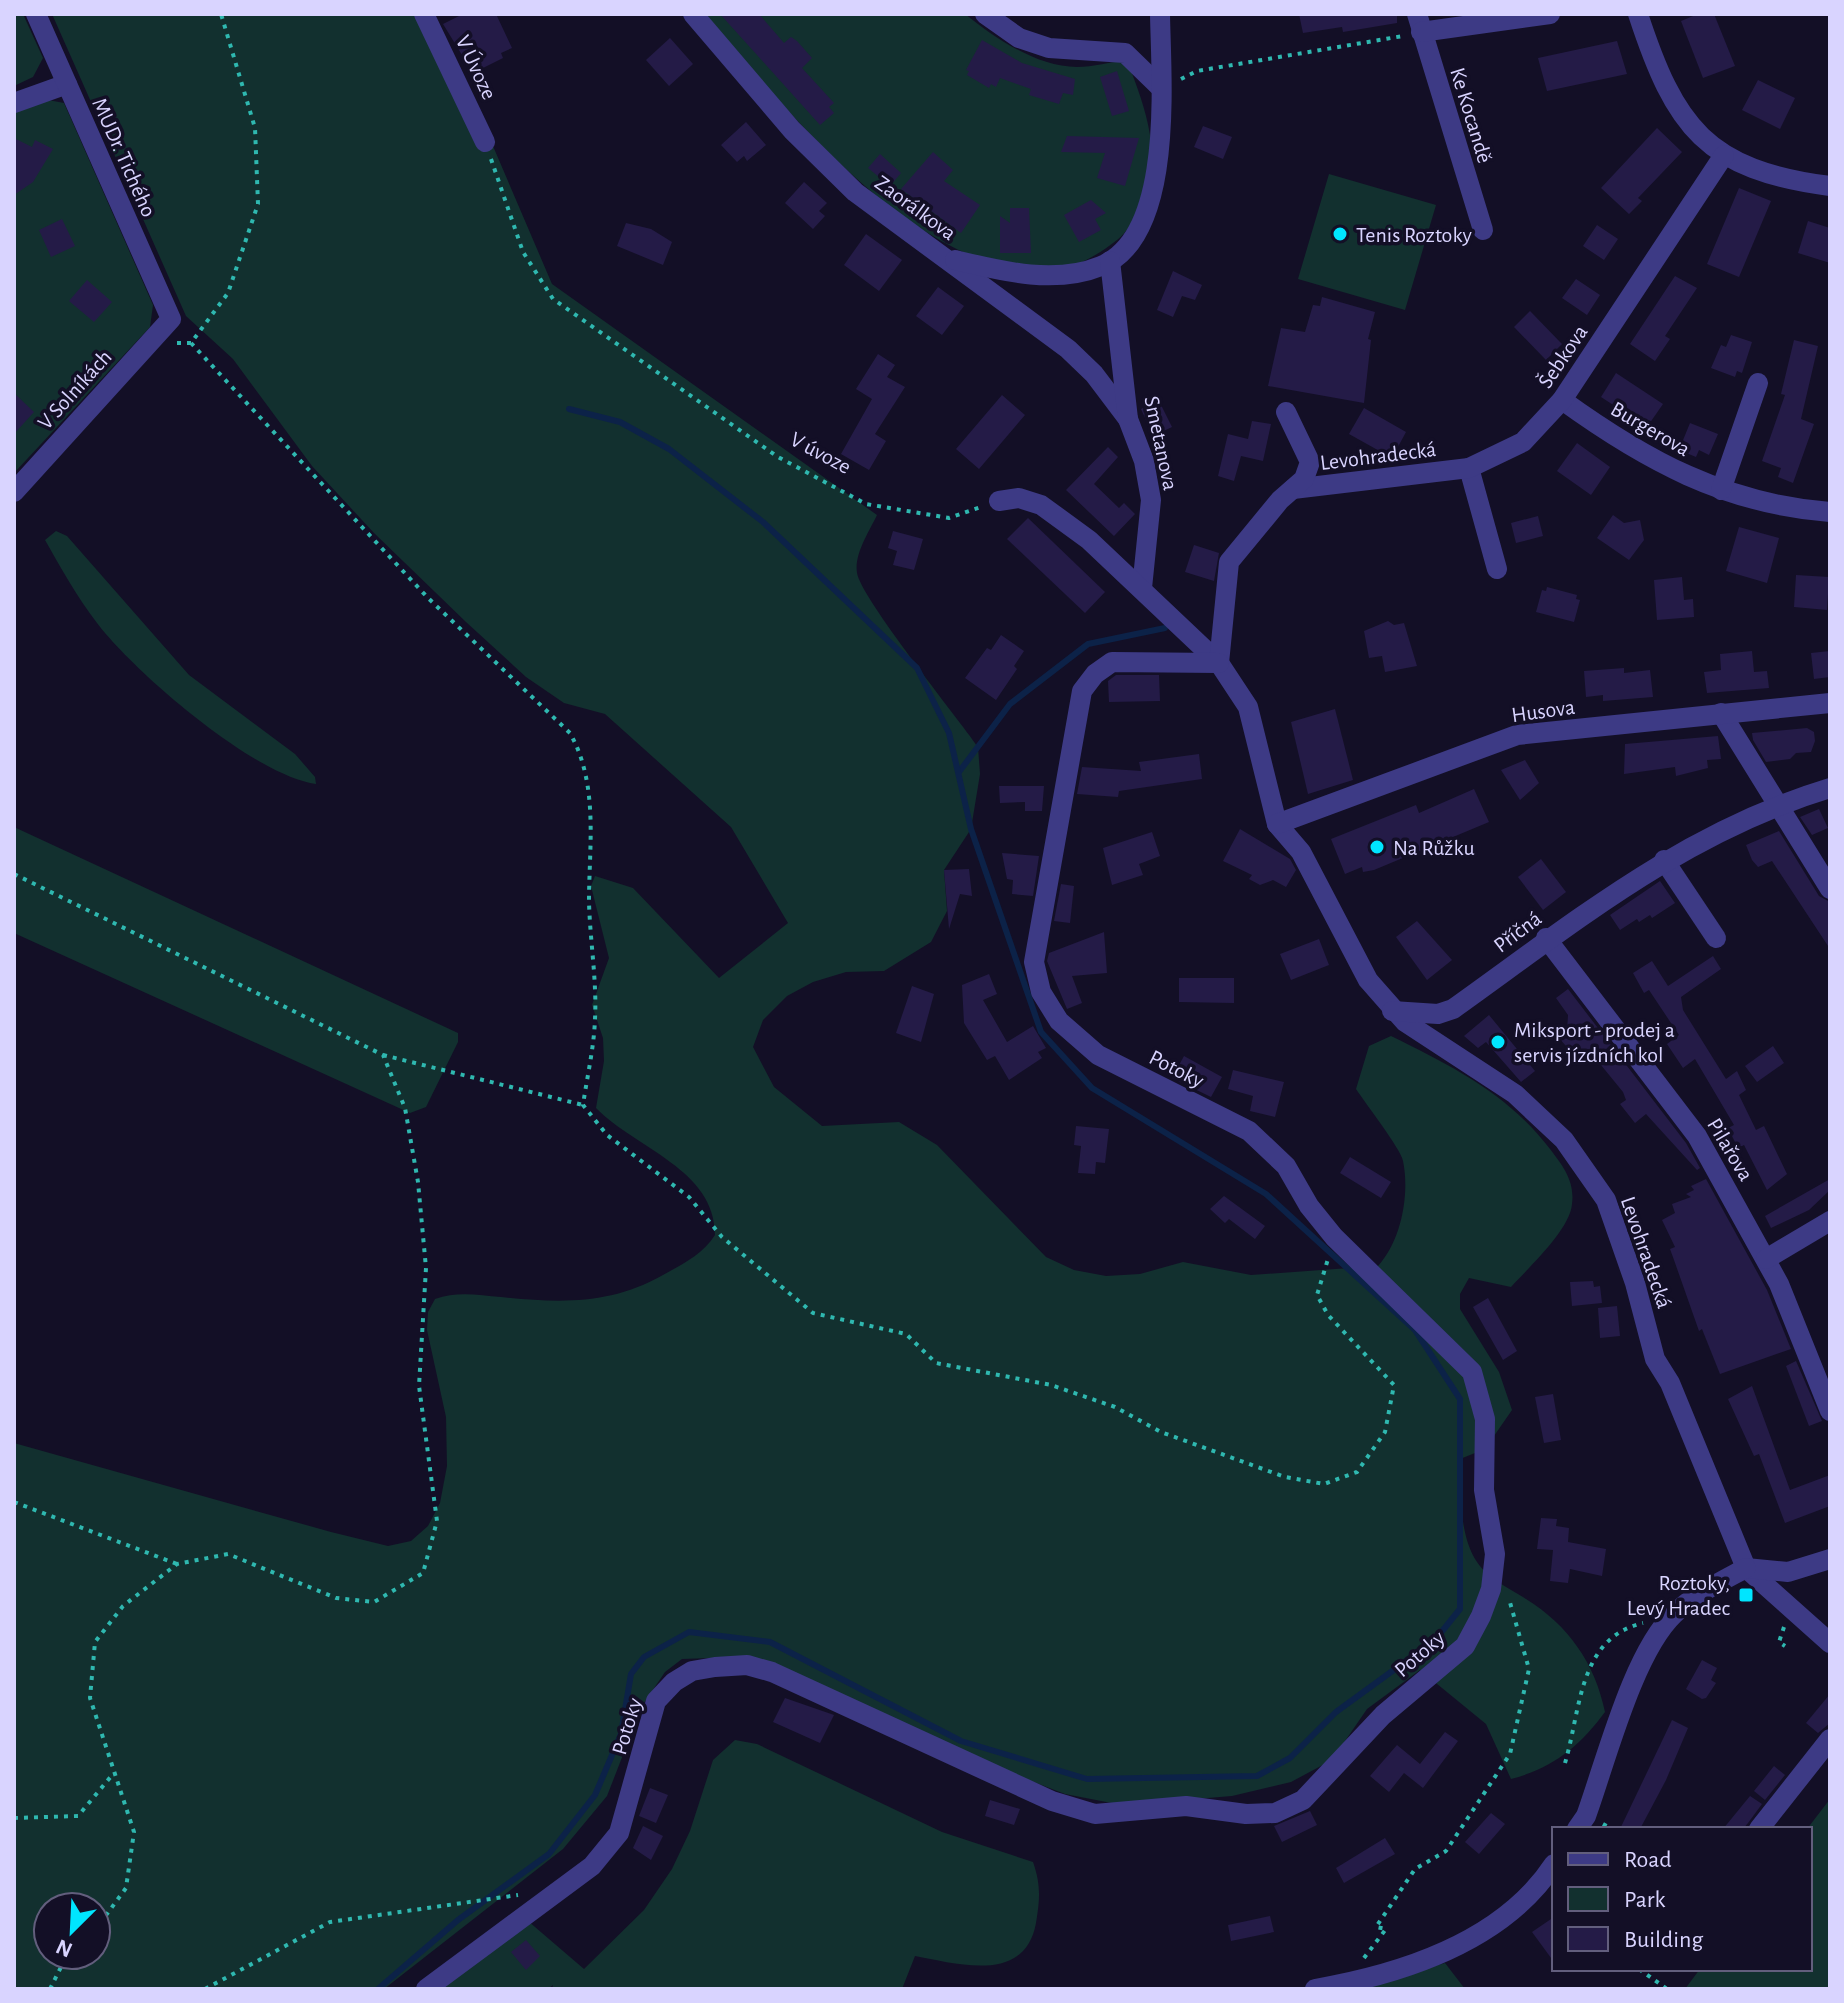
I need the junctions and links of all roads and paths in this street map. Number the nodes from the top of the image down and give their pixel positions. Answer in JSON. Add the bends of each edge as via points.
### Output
{"nodes":[{"id":1,"x":36,"y":14,"type":"edge"},
{"id":2,"x":221,"y":14,"type":"edge"},
{"id":3,"x":424,"y":14,"type":"edge"},
{"id":4,"x":693,"y":14,"type":"edge"},
{"id":5,"x":985,"y":14,"type":"edge"},
{"id":6,"x":1160,"y":14,"type":"edge"},
{"id":7,"x":1550,"y":14,"type":"edge"},
{"id":8,"x":1638,"y":14,"type":"edge"},
{"id":9,"x":1419,"y":23,"type":"edge"},
{"id":10,"x":1197,"y":71,"type":"dead end"},
{"id":11,"x":67,"y":84,"type":"junction"},
{"id":12,"x":1161,"y":88,"type":"junction"},
{"id":13,"x":14,"y":103,"type":"edge"},
{"id":14,"x":485,"y":142,"type":"joint"},
{"id":15,"x":1724,"y":155,"type":"junction"},
{"id":16,"x":1830,"y":186,"type":"edge"},
{"id":17,"x":1483,"y":230,"type":"dead end"},
{"id":18,"x":946,"y":258,"type":"junction"},
{"id":19,"x":1110,"y":261,"type":"junction"},
{"id":20,"x":171,"y":319,"type":"joint"},
{"id":21,"x":191,"y":343,"type":"junction"},
{"id":22,"x":147,"y":345,"type":"junction"},
{"id":23,"x":1758,"y":383,"type":"dead end"},
{"id":24,"x":1562,"y":400,"type":"junction"},
{"id":25,"x":1286,"y":412,"type":"dead end"},
{"id":26,"x":1128,"y":419,"type":"junction"},
{"id":27,"x":1469,"y":468,"type":"junction"},
{"id":28,"x":1293,"y":489,"type":"junction"},
{"id":29,"x":1721,"y":490,"type":"junction"},
{"id":30,"x":14,"y":492,"type":"edge"},
{"id":31,"x":999,"y":501,"type":"joint"},
{"id":32,"x":1830,"y":512,"type":"edge"},
{"id":33,"x":1497,"y":569,"type":"dead end"},
{"id":34,"x":1142,"y":588,"type":"junction"},
{"id":35,"x":1219,"y":663,"type":"junction"},
{"id":36,"x":1830,"y":703,"type":"edge"},
{"id":37,"x":1721,"y":713,"type":"junction"},
{"id":38,"x":1830,"y":788,"type":"edge"},
{"id":39,"x":1774,"y":805,"type":"junction"},
{"id":40,"x":1277,"y":824,"type":"junction"},
{"id":41,"x":1664,"y":860,"type":"junction"},
{"id":42,"x":14,"y":874,"type":"edge"},
{"id":43,"x":1830,"y":889,"type":"edge"},
{"id":44,"x":1546,"y":938,"type":"junction"},
{"id":45,"x":1716,"y":938,"type":"dead end"},
{"id":46,"x":1392,"y":1011,"type":"junction"},
{"id":47,"x":383,"y":1055,"type":"junction"},
{"id":48,"x":583,"y":1105,"type":"junction"},
{"id":49,"x":1830,"y":1221,"type":"edge"},
{"id":50,"x":1334,"y":1237,"type":"junction"},
{"id":51,"x":1766,"y":1259,"type":"junction"},
{"id":52,"x":1830,"y":1411,"type":"edge"},
{"id":53,"x":14,"y":1502,"type":"edge"},
{"id":54,"x":1830,"y":1559,"type":"edge"},
{"id":55,"x":177,"y":1564,"type":"junction"},
{"id":56,"x":1746,"y":1568,"type":"junction"},
{"id":57,"x":1508,"y":1595,"type":"dead end"},
{"id":58,"x":1665,"y":1623,"type":"junction"},
{"id":59,"x":1830,"y":1643,"type":"edge"},
{"id":60,"x":1830,"y":1739,"type":"edge"},
{"id":61,"x":1565,"y":1763,"type":"dead end"},
{"id":62,"x":113,"y":1774,"type":"junction"},
{"id":63,"x":14,"y":1818,"type":"edge"},
{"id":64,"x":1578,"y":1827,"type":"edge"},
{"id":65,"x":1761,"y":1827,"type":"edge"},
{"id":66,"x":1552,"y":1866,"type":"edge"},
{"id":67,"x":564,"y":1889,"type":"junction"},
{"id":68,"x":112,"y":1907,"type":"edge"},
{"id":69,"x":59,"y":1971,"type":"edge"},
{"id":70,"x":1642,"y":1971,"type":"edge"},
{"id":71,"x":1345,"y":1984,"type":"junction"},
{"id":72,"x":50,"y":1989,"type":"edge"},
{"id":73,"x":205,"y":1989,"type":"edge"},
{"id":74,"x":426,"y":1989,"type":"edge"},
{"id":75,"x":1315,"y":1989,"type":"edge"},
{"id":76,"x":1667,"y":1989,"type":"edge"}],
"edges":[{"from":1,"to":11,"type":"street","name":"MUDr. Tichého"},
{"from":2,"to":21,"type":"path","via":[[255,128],[258,204],[228,293]]},
{"from":3,"to":14,"type":"street","name":"V Úvoze"},
{"from":4,"to":18,"type":"street","name":"Zaorálkova","via":[[792,130],[855,192]]},
{"from":5,"to":12,"type":"street","via":[[1019,38],[1049,48],[1125,53]]},
{"from":6,"to":12,"type":"street"},
{"from":7,"to":9,"type":"street"},
{"from":8,"to":15,"type":"street","via":[[1660,81],[1687,123]]},
{"from":9,"to":10,"type":"path","via":[[1308,54]]},
{"from":9,"to":17,"type":"street","name":"Ke Kocandě"},
{"from":11,"to":13,"type":"street"},
{"from":11,"to":20,"type":"street","name":"MUDr. Tichého"},
{"from":12,"to":19,"type":"street","via":[[1162,125],[1147,207],[1124,251]]},
{"from":14,"to":31,"type":"path","name":"V úvoze","via":[[523,252],[553,299],[778,457],[866,504],[949,518]]},
{"from":15,"to":16,"type":"street","via":[[1752,170]]},
{"from":15,"to":24,"type":"street","name":"Šebkova"},
{"from":18,"to":19,"type":"street","via":[[1033,274],[1086,270]]},
{"from":18,"to":26,"type":"street","name":"Zaorálkova","via":[[1068,349]]},
{"from":19,"to":26,"type":"street","name":"Smetanova"},
{"from":20,"to":22,"type":"street","name":"V Solníkách"},
{"from":21,"to":22,"type":"path"},
{"from":21,"to":48,"type":"path","via":[[428,598],[570,733],[579,750],[592,843],[595,1018]]},
{"from":22,"to":30,"type":"street","name":"V Solníkách"},
{"from":23,"to":29,"type":"street"},
{"from":24,"to":27,"type":"street","name":"Šebkova","via":[[1523,442]]},
{"from":24,"to":29,"type":"street","name":"Burgerova","via":[[1624,445]]},
{"from":25,"to":28,"type":"street","name":"Levohradecká","via":[[1310,462]]},
{"from":26,"to":34,"type":"street","name":"Smetanova","via":[[1151,500]]},
{"from":27,"to":28,"type":"street","name":"Levohradecká"},
{"from":27,"to":33,"type":"street"},
{"from":28,"to":35,"type":"street","name":"Levohradecká","via":[[1229,562]]},
{"from":29,"to":32,"type":"street","name":"Burgerova"},
{"from":31,"to":34,"type":"street","via":[[1019,498],[1041,505]]},
{"from":34,"to":35,"type":"street"},
{"from":35,"to":40,"type":"street","name":"Levohradecká","via":[[1248,707]]},
{"from":35,"to":50,"type":"street","name":"Potoky","via":[[1112,662],[1082,691],[1034,962],[1041,992],[1059,1021],[1098,1055],[1249,1131],[1286,1166]]},
{"from":36,"to":37,"type":"street","name":"Husova"},
{"from":37,"to":39,"type":"street"},
{"from":37,"to":40,"type":"street","name":"Husova","via":[[1517,735]]},
{"from":38,"to":39,"type":"street","name":"Příčná"},
{"from":39,"to":41,"type":"street","name":"Příčná"},
{"from":39,"to":43,"type":"street"},
{"from":40,"to":46,"type":"street","name":"Levohradecká","via":[[1301,852],[1368,980]]},
{"from":41,"to":44,"type":"street","name":"Příčná"},
{"from":41,"to":45,"type":"street"},
{"from":42,"to":47,"type":"path"},
{"from":44,"to":46,"type":"street","name":"Příčná","via":[[1453,1009],[1438,1014]]},
{"from":44,"to":51,"type":"street","name":"Pilařova","via":[[1697,1136]]},
{"from":46,"to":56,"type":"street","name":"Levohradecká","via":[[1515,1094],[1564,1140],[1606,1200],[1655,1359],[1670,1383]]},
{"from":47,"to":48,"type":"path"},
{"from":47,"to":55,"type":"path","via":[[405,1108],[426,1268],[419,1386],[437,1521],[423,1573],[374,1602],[336,1598],[228,1554]]},
{"from":48,"to":50,"type":"path","via":[[607,1135],[689,1197],[722,1237],[813,1313],[906,1334],[936,1363],[1051,1385],[1285,1477],[1324,1484],[1357,1472],[1385,1432],[1394,1385],[1328,1315],[1317,1295]]},
{"from":49,"to":51,"type":"street"},
{"from":50,"to":67,"type":"street","name":"Potoky","via":[[1472,1372],[1485,1419],[1484,1490],[1495,1554],[1491,1589],[1465,1646],[1383,1715],[1303,1800],[1275,1813],[1186,1806],[1095,1814],[1052,1801],[772,1672],[747,1665],[715,1667],[683,1676],[656,1701],[619,1833]]},
{"from":51,"to":52,"type":"street","name":"Pilařova"},
{"from":53,"to":55,"type":"path"},
{"from":54,"to":56,"type":"street","via":[[1788,1572]]},
{"from":55,"to":62,"type":"path","via":[[123,1606],[95,1642],[90,1698]]},
{"from":56,"to":58,"type":"street","via":[[1702,1591]]},
{"from":56,"to":59,"type":"street"},
{"from":57,"to":71,"type":"path","via":[[1529,1669],[1510,1754],[1446,1851],[1415,1869],[1376,1927],[1386,1929]]},
{"from":58,"to":61,"type":"path","via":[[1625,1627],[1603,1643],[1582,1690]]},
{"from":58,"to":64,"type":"street","via":[[1639,1671]]},
{"from":60,"to":65,"type":"street"},
{"from":62,"to":63,"type":"path","via":[[78,1816]]},
{"from":62,"to":68,"type":"path","via":[[134,1832],[126,1888]]},
{"from":66,"to":71,"type":"street","via":[[1504,1916],[1428,1962]]},
{"from":67,"to":73,"type":"path","via":[[330,1922]]},
{"from":67,"to":74,"type":"street","name":"Potoky"},
{"from":69,"to":72,"type":"path"},
{"from":70,"to":76,"type":"path"},
{"from":71,"to":75,"type":"street"}]}
